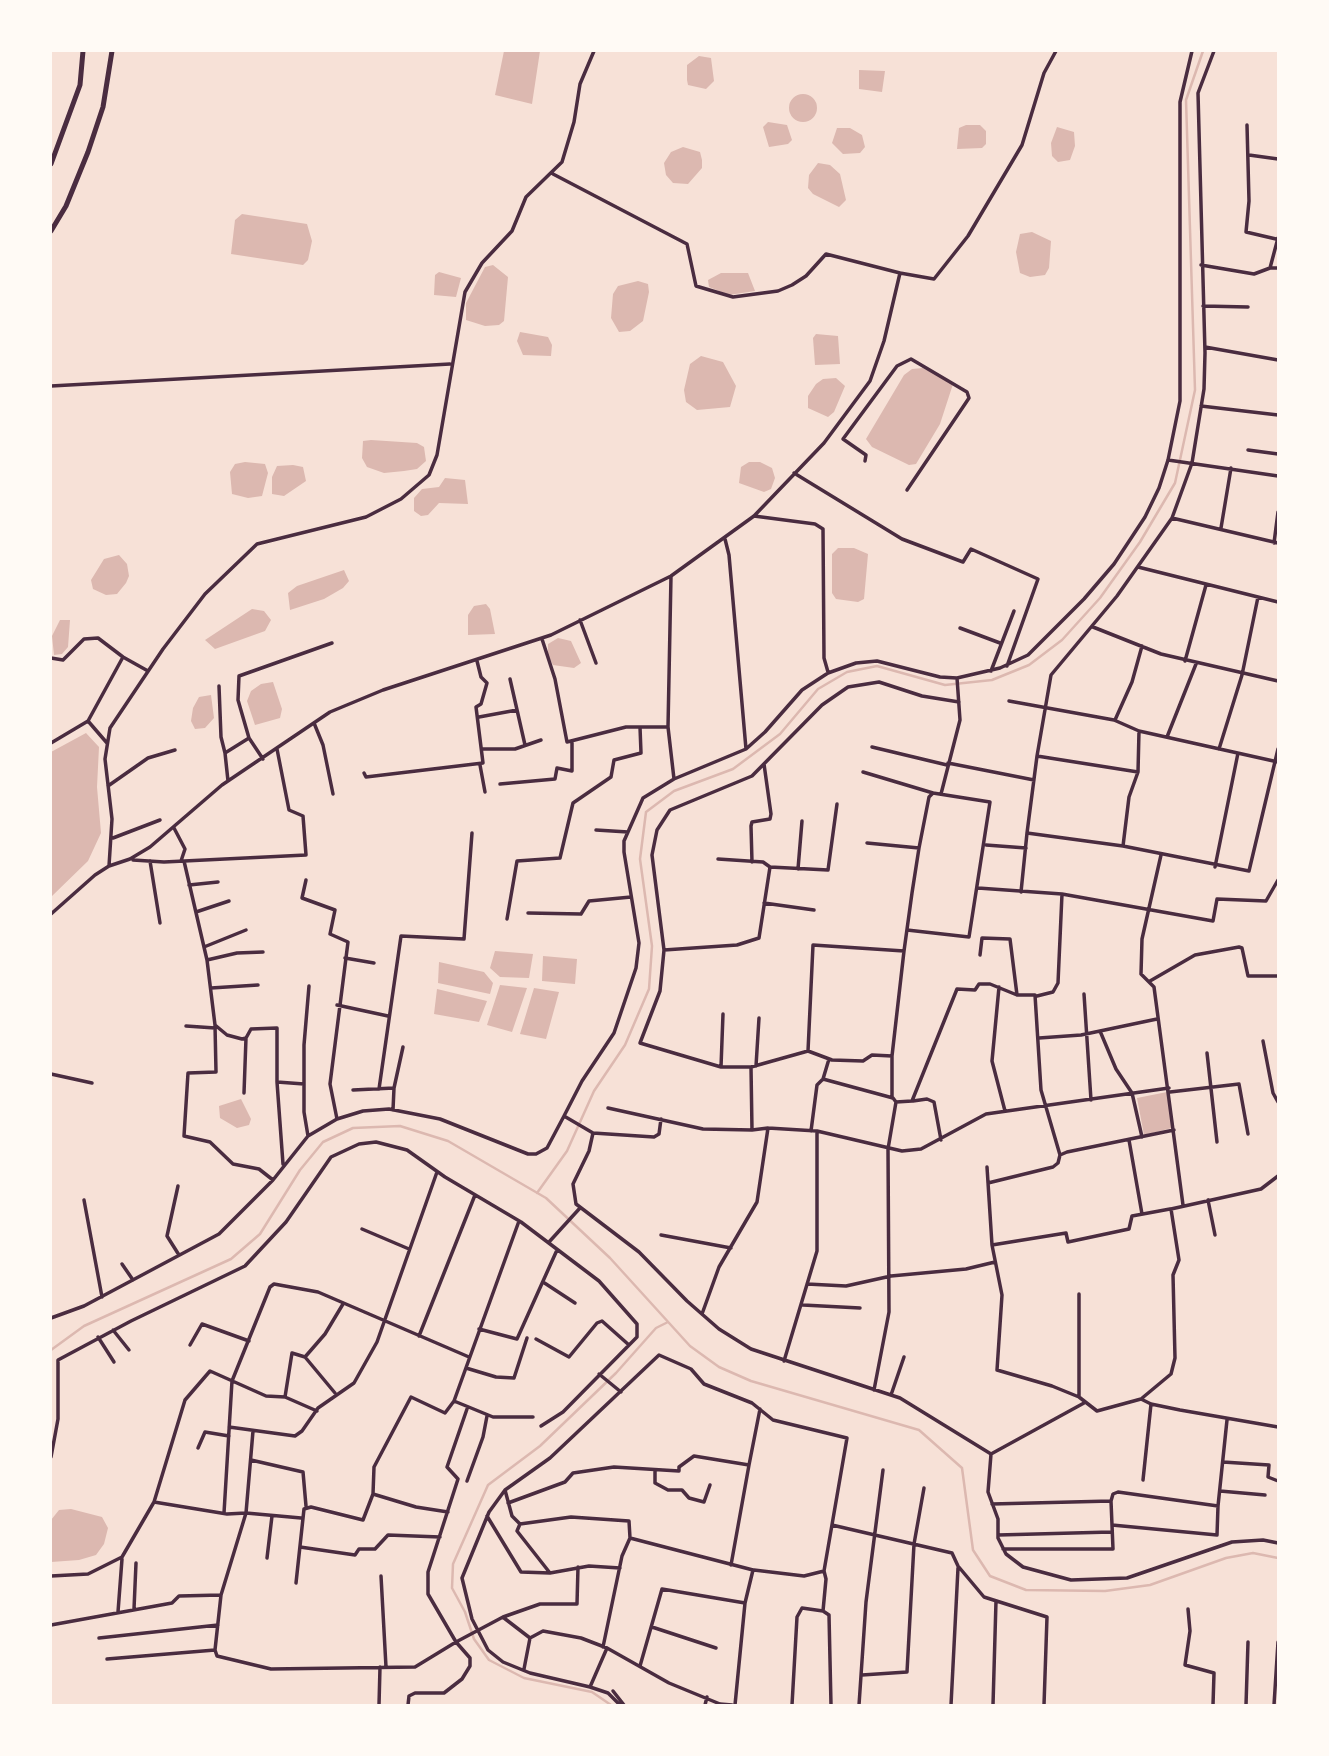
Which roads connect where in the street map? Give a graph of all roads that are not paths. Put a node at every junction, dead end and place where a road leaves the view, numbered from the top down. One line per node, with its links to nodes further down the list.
1 (83, 51): 10 (highway)
2 (112, 51): 12 (highway)
3 (594, 51): 11 (street)
4 (1056, 51): 17 (street)
5 (1192, 51): 28 (street)
6 (1214, 51): 14 (street)
7 (1247, 125): 8 (street)
8 (1248, 155): 9 (street); 13 (street)
9 (1278, 159)
10 (51, 164)
11 (552, 174): 17 (street); 22 (street)
12 (51, 231)
13 (1277, 239): 15 (street)
14 (1201, 265): 15 (street); 18 (street)
15 (1270, 268): 16 (street)
16 (1278, 268)
17 (900, 273): 32 (street)
18 (1203, 306): 19 (street); 20 (street)
19 (1248, 307)
20 (1205, 347): 21 (street); 24 (street)
21 (1278, 360)
22 (451, 364): 23 (street); 61 (street)
23 (51, 386)
24 (1201, 406): 25 (street); 30 (street)
25 (1278, 415)
26 (1248, 450): 27 (street)
27 (1278, 454)
28 (1168, 460): 30 (street); 60 (street)
29 (865, 461): 34 (street)
30 (1192, 463): 31 (street); 37 (street)
31 (1231, 468): 33 (street); 38 (street)
32 (794, 473): 36 (street); 60 (street)
33 (1278, 475)
34 (906, 491)
35 (1278, 512): 40 (street)
36 (754, 516): 39 (street); 63 (street)
37 (1172, 518): 38 (street); 41 (street)
38 (1222, 529): 40 (street)
39 (725, 539): 42 (street); 90 (street)
40 (1276, 543)
41 (1138, 567): 43 (street); 48 (street)
42 (671, 576): 47 (street); 78 (street)
43 (1206, 585): 44 (street); 57 (street)
44 (1258, 597): 45 (street); 64 (street)
45 (1278, 602)
46 (1014, 611): 52 (street)
47 (580, 620): 50 (street); 58 (street)
48 (1093, 627): 53 (street); 71 (street)
49 (960, 628): 52 (street)
50 (542, 638): 56 (street); 84 (street)
51 (332, 643): 81 (street)
52 (1001, 643): 62 (street)
53 (1142, 646): 57 (street); 74 (street)
54 (123, 657): 55 (street); 61 (street); 75 (street)
55 (51, 658)
56 (477, 661): 73 (street); 76 (street)
57 (1185, 661): 59 (street)
58 (596, 663)
59 (1196, 664): 64 (street); 80 (street)
60 (1007, 666): 62 (street)
61 (148, 671): 83 (street)
62 (991, 671): 66 (street)
63 (828, 673): 66 (street); 90 (street)
64 (1242, 674): 67 (street); 91 (street)
65 (510, 679): 72 (street)
66 (958, 680): 70 (street)
67 (1278, 681)
68 (219, 686): 94 (street)
69 (1009, 701): 71 (street)
70 (959, 702): 99 (street); 100 (street)
71 (1045, 708): 74 (street); 96 (street)
72 (517, 710): 73 (street); 86 (street)
73 (478, 717): 89 (street)
74 (1114, 720): 79 (street)
75 (88, 721): 83 (street); 85 (street)
76 (314, 723): 88 (street); 112 (street)
77 (640, 727): 78 (street); 84 (street); 153 (street)
78 (668, 727): 105 (street)
79 (1139, 731): 80 (street); 103 (street)
80 (1167, 737): 91 (street)
81 (249, 738): 94 (street); 97 (street)
82 (541, 740): 86 (street)
83 (107, 743): 109 (street)
84 (572, 743): 108 (street)
85 (51, 744)
86 (525, 745): 89 (street)
87 (873, 747): 100 (street)
88 (277, 749): 97 (street); 132 (street)
89 (482, 749): 101 (street)
90 (746, 749): 105 (street)
91 (1219, 749): 95 (street)
92 (1278, 749): 98 (street)
93 (175, 750): 109 (street)
94 (225, 753): 107 (street)
95 (1238, 753): 98 (street); 136 (street)
96 (1037, 757): 103 (street); 106 (street)
97 (263, 759): 107 (street)
98 (1277, 762): 136 (street)
99 (764, 764): 133 (street); 158 (street)
100 (948, 764): 106 (street); 113 (street)
101 (480, 765): 104 (street); 110 (street)
102 (863, 772): 111 (street)
103 (1138, 772): 125 (street)
104 (364, 773)
105 (674, 779): 119 (street)
106 (1034, 780): 121 (street)
107 (228, 781): 117 (street)
108 (500, 784)
109 (108, 786): 122 (street)
110 (485, 792)
111 (933, 793): 113 (street); 126 (street)
112 (333, 794)
113 (941, 794): 124 (street)
114 (837, 804): 137 (street)
115 (160, 821): 122 (street)
116 (802, 821): 137 (street)
117 (174, 828): 129 (street); 132 (street)
118 (596, 830): 119 (street)
119 (628, 832): 145 (street)
120 (472, 833): 176 (street)
121 (1027, 833): 125 (street); 127 (street)
122 (112, 838): 134 (street)
123 (867, 843): 126 (street)
124 (985, 845): 127 (street); 142 (street)
125 (1123, 846): 128 (street)
126 (919, 848): 156 (street)
127 (1026, 848): 143 (street)
128 (1161, 855): 136 (street); 149 (street)
129 (130, 859): 131 (street); 134 (street)
130 (719, 859): 133 (street)
131 (150, 861): 132 (street); 154 (street)
132 (183, 861): 141 (street)
133 (752, 862): 135 (street)
134 (109, 866): 152 (street)
135 (770, 867): 137 (street); 147 (street)
136 (1215, 867)
137 (798, 869)
138 (306, 880): 162 (street)
139 (1278, 880): 149 (street)
140 (218, 883): 141 (street)
141 (189, 885): 150 (street)
142 (978, 888): 143 (street); 156 (street)
143 (1021, 892): 144 (street)
144 (1062, 894): 149 (street); 173 (street)
145 (631, 897): 151 (street); 213 (street)
146 (229, 901): 150 (street)
147 (764, 903): 148 (street); 158 (street)
148 (814, 909)
149 (1148, 911): 166 (street)
150 (196, 912): 157 (street)
151 (528, 913)
152 (51, 914)
153 (507, 919)
154 (160, 923)
155 (246, 930): 157 (street)
156 (907, 930): 159 (street)
157 (204, 947): 163 (street)
158 (664, 950): 192 (street)
159 (904, 951): 187 (street); 189 (street)
160 (263, 952): 163 (street)
161 (980, 955): 172 (street)
162 (345, 958): 164 (street); 174 (street)
163 (207, 960): 170 (street)
164 (374, 963)
165 (1278, 976): 166 (street)
166 (1150, 981): 178 (street)
167 (258, 985): 170 (street)
168 (309, 986): 197 (street)
169 (999, 986): 172 (street); 206 (street); 212 (street)
170 (211, 988): 180 (street)
171 (1084, 994): 182 (street)
172 (1017, 995): 173 (street)
173 (1037, 996): 184 (street)
174 (337, 1005): 176 (street); 214 (street)
175 (723, 1014): 192 (street)
176 (388, 1016): 199 (street)
177 (759, 1018): 191 (street)
178 (1157, 1019): 181 (street); 201 (street)
179 (186, 1026): 180 (street)
180 (215, 1026): 183 (street); 234 (street)
181 (1100, 1031): 182 (street); 204 (street)
182 (1086, 1034): 184 (street); 207 (street)
183 (246, 1038): 195 (street); 203 (street)
184 (1038, 1038): 209 (street)
185 (1263, 1041): 208 (street)
186 (403, 1046): 198 (street)
187 (808, 1051): 190 (street); 191 (street)
188 (1207, 1053): 202 (street)
189 (892, 1056): 190 (street); 205 (street)
190 (829, 1059): 194 (street)
191 (754, 1066): 192 (street); 217 (street)
192 (721, 1067)
193 (51, 1074): 196 (street)
194 (823, 1079): 205 (street); 219 (street)
195 (277, 1082): 197 (street); 230 (street)
196 (92, 1083)
197 (304, 1084): 223 (street)
198 (394, 1088): 199 (street); 211 (street)
199 (379, 1089): 200 (street)
200 (353, 1090)
201 (1170, 1090): 202 (street); 204 (street); 218 (street)
202 (1211, 1090): 222 (street); 227 (street)
203 (244, 1093)
204 (1132, 1093): 207 (street); 224 (street)
205 (894, 1100): 206 (street); 228 (street)
206 (912, 1101): 225 (street)
207 (1091, 1101): 209 (street)
208 (1278, 1102)
209 (1045, 1106): 212 (street); 229 (street)
210 (608, 1108): 215 (street)
211 (393, 1110): 213 (street); 214 (street)
212 (1005, 1111): 225 (street)
213 (564, 1116): 221 (street)
214 (337, 1119): 223 (street)
215 (661, 1119): 217 (street); 221 (street)
216 (768, 1128): 217 (street); 219 (street); 250 (street)
217 (752, 1130)
218 (1174, 1130): 224 (street); 240 (street)
219 (811, 1131): 220 (street)
220 (817, 1131): 228 (street); 259 (street)
221 (593, 1133): 241 (street)
222 (1248, 1134)
223 (308, 1136): 230 (street)
224 (1142, 1137): 226 (street)
225 (941, 1139): 228 (street)
226 (1129, 1140): 229 (street); 243 (street)
227 (1217, 1142)
228 (888, 1149): 256 (street)
229 (1060, 1155): 235 (street)
230 (283, 1166): 234 (street)
231 (987, 1167): 235 (street)
232 (438, 1172): 237 (street); 251 (street); 270 (street)
233 (1278, 1176): 239 (street)
234 (273, 1180): 253 (street)
235 (988, 1183): 249 (street)
236 (178, 1186): 253 (street)
237 (475, 1194): 244 (street); 271 (street)
238 (84, 1200): 261 (street)
239 (1208, 1200): 240 (street); 247 (street)
240 (1184, 1205): 242 (street)
241 (580, 1208): 248 (street); 266 (street)
242 (1171, 1209): 243 (street); 293 (street)
243 (1142, 1214): 249 (street)
244 (519, 1221): 248 (street); 269 (street)
245 (362, 1229): 251 (street)
246 (661, 1235): 250 (street)
247 (1215, 1235)
248 (548, 1243): 252 (street)
249 (992, 1245): 254 (street)
250 (732, 1248): 266 (street)
251 (409, 1249): 268 (street)
252 (557, 1250): 258 (street); 277 (street)
253 (179, 1255): 257 (street)
254 (995, 1262): 256 (street); 292 (street)
255 (122, 1264): 257 (street)
256 (891, 1276): 259 (street); 287 (street)
257 (133, 1280): 261 (street)
258 (543, 1282): 262 (street); 269 (street)
259 (806, 1284): 264 (street)
260 (1079, 1294): 292 (street)
261 (102, 1297): 267 (street)
262 (575, 1303)
263 (343, 1304): 268 (street); 275 (street); 279 (street)
264 (803, 1305): 265 (street); 282 (street)
265 (860, 1308)
266 (702, 1314): 282 (street)
267 (51, 1318)
268 (384, 1321): 271 (street); 289 (street)
269 (480, 1329): 280 (street)
270 (113, 1330): 272 (street); 278 (street)
271 (419, 1336): 280 (street)
272 (99, 1337): 283 (street); 310 (street)
273 (527, 1338): 284 (street)
274 (536, 1339): 277 (street)
275 (249, 1341): 276 (street); 286 (street)
276 (190, 1345)
277 (629, 1345): 285 (street)
278 (129, 1350)
279 (306, 1357): 289 (street); 291 (street)
280 (469, 1357): 284 (street)
281 (904, 1357): 290 (street)
282 (784, 1361): 287 (street)
283 (114, 1362)
284 (466, 1368): 294 (street)
285 (600, 1374): 288 (street); 303 (street)
286 (232, 1381): 291 (street); 304 (street); 326 (street)
287 (874, 1390): 290 (street)
288 (621, 1392): 298 (street); 321 (street)
289 (335, 1394): 299 (street)
290 (891, 1395): 309 (street)
291 (285, 1397): 299 (street)
292 (1079, 1398): 295 (street)
293 (1141, 1399): 295 (street); 296 (street)
294 (454, 1401): 297 (street); 323 (street)
295 (1087, 1404): 309 (street)
296 (1150, 1404): 302 (street); 316 (street)
297 (467, 1409): 300 (street); 331 (street)
298 (760, 1409): 313 (street); 338 (street)
299 (317, 1410): 306 (street)
300 (487, 1415): 301 (street); 317 (street)
301 (533, 1417)
302 (1227, 1419): 305 (street); 312 (street)
303 (541, 1426)
304 (229, 1427): 306 (street); 307 (street)
305 (1278, 1427)
306 (253, 1431): 311 (street)
307 (229, 1436): 308 (street); 333 (street)
308 (198, 1448)
309 (991, 1454): 328 (street)
310 (51, 1458)
311 (251, 1460): 329 (street); 332 (street)
312 (1223, 1462): 318 (street); 322 (street)
313 (749, 1465): 314 (street); 352 (street)
314 (655, 1469): 319 (street); 327 (street)
315 (883, 1470): 341 (street)
316 (1143, 1480)
317 (467, 1481)
318 (1278, 1481)
319 (710, 1485)
320 (924, 1489): 346 (street)
321 (505, 1490): 327 (street); 335 (street)
322 (1220, 1490): 324 (street); 330 (street)
323 (373, 1494): 329 (street); 331 (street)
324 (1265, 1494)
325 (1111, 1501): 328 (street); 330 (street); 339 (street)
326 (153, 1502): 333 (street); 349 (street)
327 (508, 1503): 337 (street)
328 (992, 1504): 342 (street)
329 (306, 1506): 336 (street)
330 (1218, 1506): 339 (street)
331 (448, 1512): 343 (street)
332 (246, 1513): 333 (street); 334 (street); 362 (street)
333 (224, 1514)
334 (272, 1516): 336 (street); 350 (street)
335 (487, 1516): 358 (street); 373 (street)
336 (302, 1518): 347 (street)
337 (520, 1524): 344 (street); 358 (street)
338 (832, 1525): 341 (street); 357 (street)
339 (1112, 1525): 340 (street)
340 (1112, 1532): 342 (street); 348 (street)
341 (874, 1535): 346 (street); 387 (street)
342 (998, 1535): 348 (street)
343 (440, 1537): 347 (street); 376 (street)
344 (630, 1538): 352 (street); 355 (street)
345 (1278, 1543): 348 (street)
346 (914, 1544): 353 (street); 387 (street)
347 (300, 1546): 361 (street)
348 (1003, 1549)
349 (122, 1557): 359 (street); 368 (street)
350 (267, 1558)
351 (136, 1563): 365 (street)
352 (731, 1565): 356 (street)
353 (958, 1566): 363 (street); 399 (street)
354 (578, 1567): 355 (street); 358 (street); 369 (street)
355 (620, 1568): 379 (street)
356 (753, 1570): 357 (street); 364 (street)
357 (824, 1571): 367 (street)
358 (550, 1573)
359 (51, 1576)
360 (381, 1576): 384 (street)
361 (296, 1583)
362 (221, 1595): 365 (street); 371 (street)
363 (996, 1601): 400 (street); 401 (street)
364 (745, 1603): 372 (street); 395 (street)
365 (134, 1609): 368 (street)
366 (1188, 1609): 402 (street)
367 (823, 1611): 396 (street); 397 (street)
368 (118, 1612): 370 (street)
369 (503, 1617): 373 (street); 375 (street)
370 (51, 1625)
371 (218, 1625): 374 (street); 381 (street)
372 (652, 1627): 380 (street); 385 (street)
373 (479, 1631): 376 (street); 386 (street)
374 (99, 1638)
375 (530, 1638): 379 (street); 386 (street)
376 (456, 1642): 384 (street); 392 (street)
377 (1248, 1642): 403 (street)
378 (1278, 1642): 404 (street)
379 (605, 1647): 385 (street); 388 (street)
380 (716, 1648)
381 (215, 1650): 382 (street); 383 (street)
382 (107, 1659)
383 (380, 1667): 384 (street); 391 (street)
384 (386, 1667)
385 (640, 1667): 390 (street)
386 (524, 1669): 388 (street)
387 (862, 1675): 398 (street)
388 (590, 1687): 393 (street)
389 (613, 1691): 393 (street)
390 (707, 1697): 394 (street); 395 (street)
391 (380, 1705)
392 (408, 1705)
393 (622, 1705)
394 (705, 1705)
395 (734, 1705)
396 (792, 1705)
397 (831, 1705)
398 (859, 1705)
399 (951, 1705)
400 (993, 1705)
401 (1044, 1705)
402 (1213, 1705)
403 (1246, 1705)
404 (1274, 1705)

